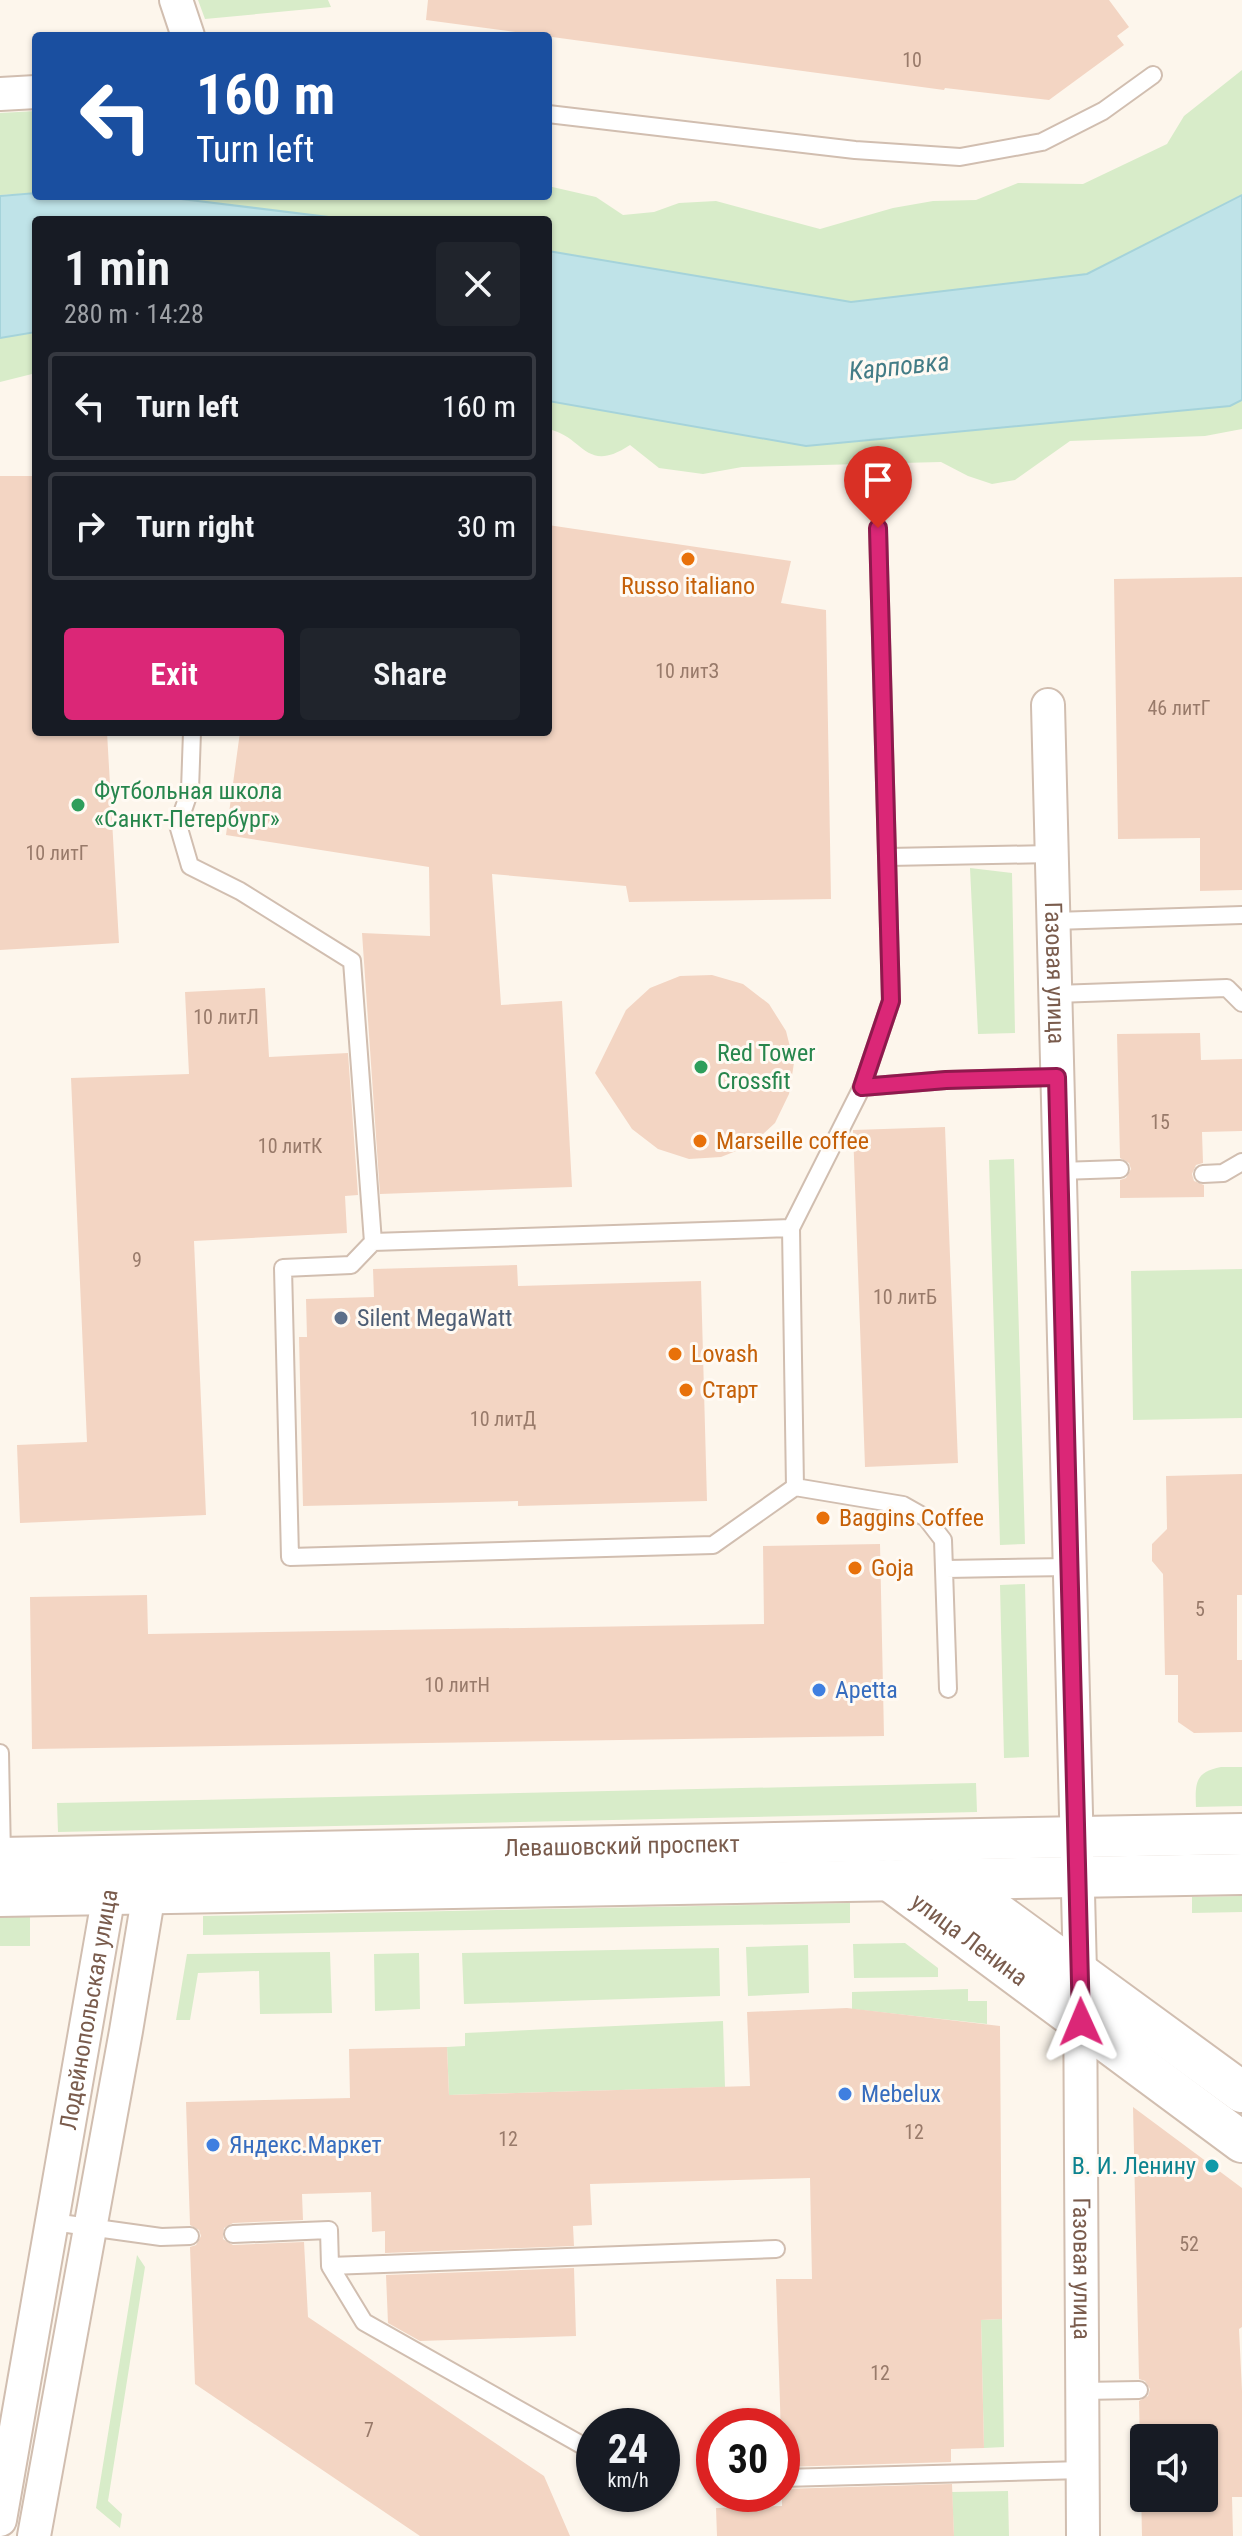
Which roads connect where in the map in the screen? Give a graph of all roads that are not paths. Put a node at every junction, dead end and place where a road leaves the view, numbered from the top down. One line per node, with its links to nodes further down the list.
1 (176, 0): 2 (street)
2 (187, 32)
3 (1153, 75): 6 (lane)
4 (32, 92): 5 (street)
5 (0, 94)
6 (552, 114)
7 (878, 528): 11 (lane)
8 (1048, 705): 10 (street, Газовая улица)
9 (192, 736): 23 (lane)
10 (1052, 854): 11 (lane); 13 (street, Газовая улица)
11 (888, 857): 17 (lane)
12 (1242, 915): 13 (lane)
13 (1054, 921): 14 (street, Газовая улица)
14 (1056, 994): 15 (lane); 16 (street, Газовая улица)
15 (1242, 1003)
16 (1057, 1077): 17 (lane); 20 (street, Газовая улица)
17 (862, 1087): 22 (lane)
18 (1242, 1162): 21 (lane)
19 (1120, 1169): 20 (lane)
20 (1060, 1171): 25 (street, Газовая улица)
21 (1203, 1174)
22 (791, 1228): 23 (lane); 24 (lane)
23 (373, 1242): 24 (lane)
24 (795, 1487): 26 (lane)
25 (1070, 1567): 26 (lane); 30 (street, Газовая улица)
26 (946, 1569): 27 (lane)
27 (948, 1689)
28 (0, 1753): 33 (lane)
29 (1242, 1834): 30 (street, Левашовский проспект)
30 (1077, 1837): 31 (street, Левашовский проспект); 35 (street, Газовая улица)
31 (897, 1841): 32 (street, Левашовский проспект); 36 (street, улица Ленина)
32 (132, 1856): 33 (street, Левашовский проспект); 38 (street, Лодейнопольская улица); 39 (street, Лодейнопольская улица)
33 (1, 1871): 39 (street, Левашовский проспект)
34 (1242, 1874): 35 (street, Левашовский проспект)
35 (1078, 1877): 36 (street, Левашовский проспект); 40 (street, Газовая улица)
36 (951, 1879): 37 (street, Левашовский проспект); 40 (street, улица Ленина)
37 (889, 1880): 38 (street, Левашовский проспект); 41 (street, улица Ленина)
38 (149, 1893): 39 (street, Левашовский проспект); 42 (street, Лодейнопольская улица)
39 (109, 1894): 42 (street, Лодейнопольская улица)
40 (1080, 1972): 41 (street, Газовая улица); 43 (street, улица Ленина)
41 (1081, 2022): 44 (street, улица Ленина); 53 (street, Газовая улица)
42 (106, 2028): 45 (street, Лодейнопольская улица)
43 (1242, 2092)
44 (1242, 2142)
45 (85, 2145): 46 (street, Лодейнопольская улица); 47 (street, Лодейнопольская улица)
46 (53, 2222): 47 (lane); 54 (street, Лодейнопольская улица)
47 (90, 2227): 49 (lane); 54 (street, Лодейнопольская улица)
48 (233, 2234): 51 (lane)
49 (190, 2236)
50 (776, 2249): 51 (lane)
51 (330, 2266): 55 (lane)
52 (1139, 2390): 53 (lane)
53 (1082, 2391): 56 (street, Газовая улица)
54 (33, 2440): 58 (street, Лодейнопольская улица); 59 (street, Лодейнопольская улица)
55 (576, 2442)
56 (1083, 2470): 57 (lane); 60 (street, Газовая улица)
57 (800, 2478)
58 (9, 2525)
59 (34, 2536)
60 (1083, 2536)

